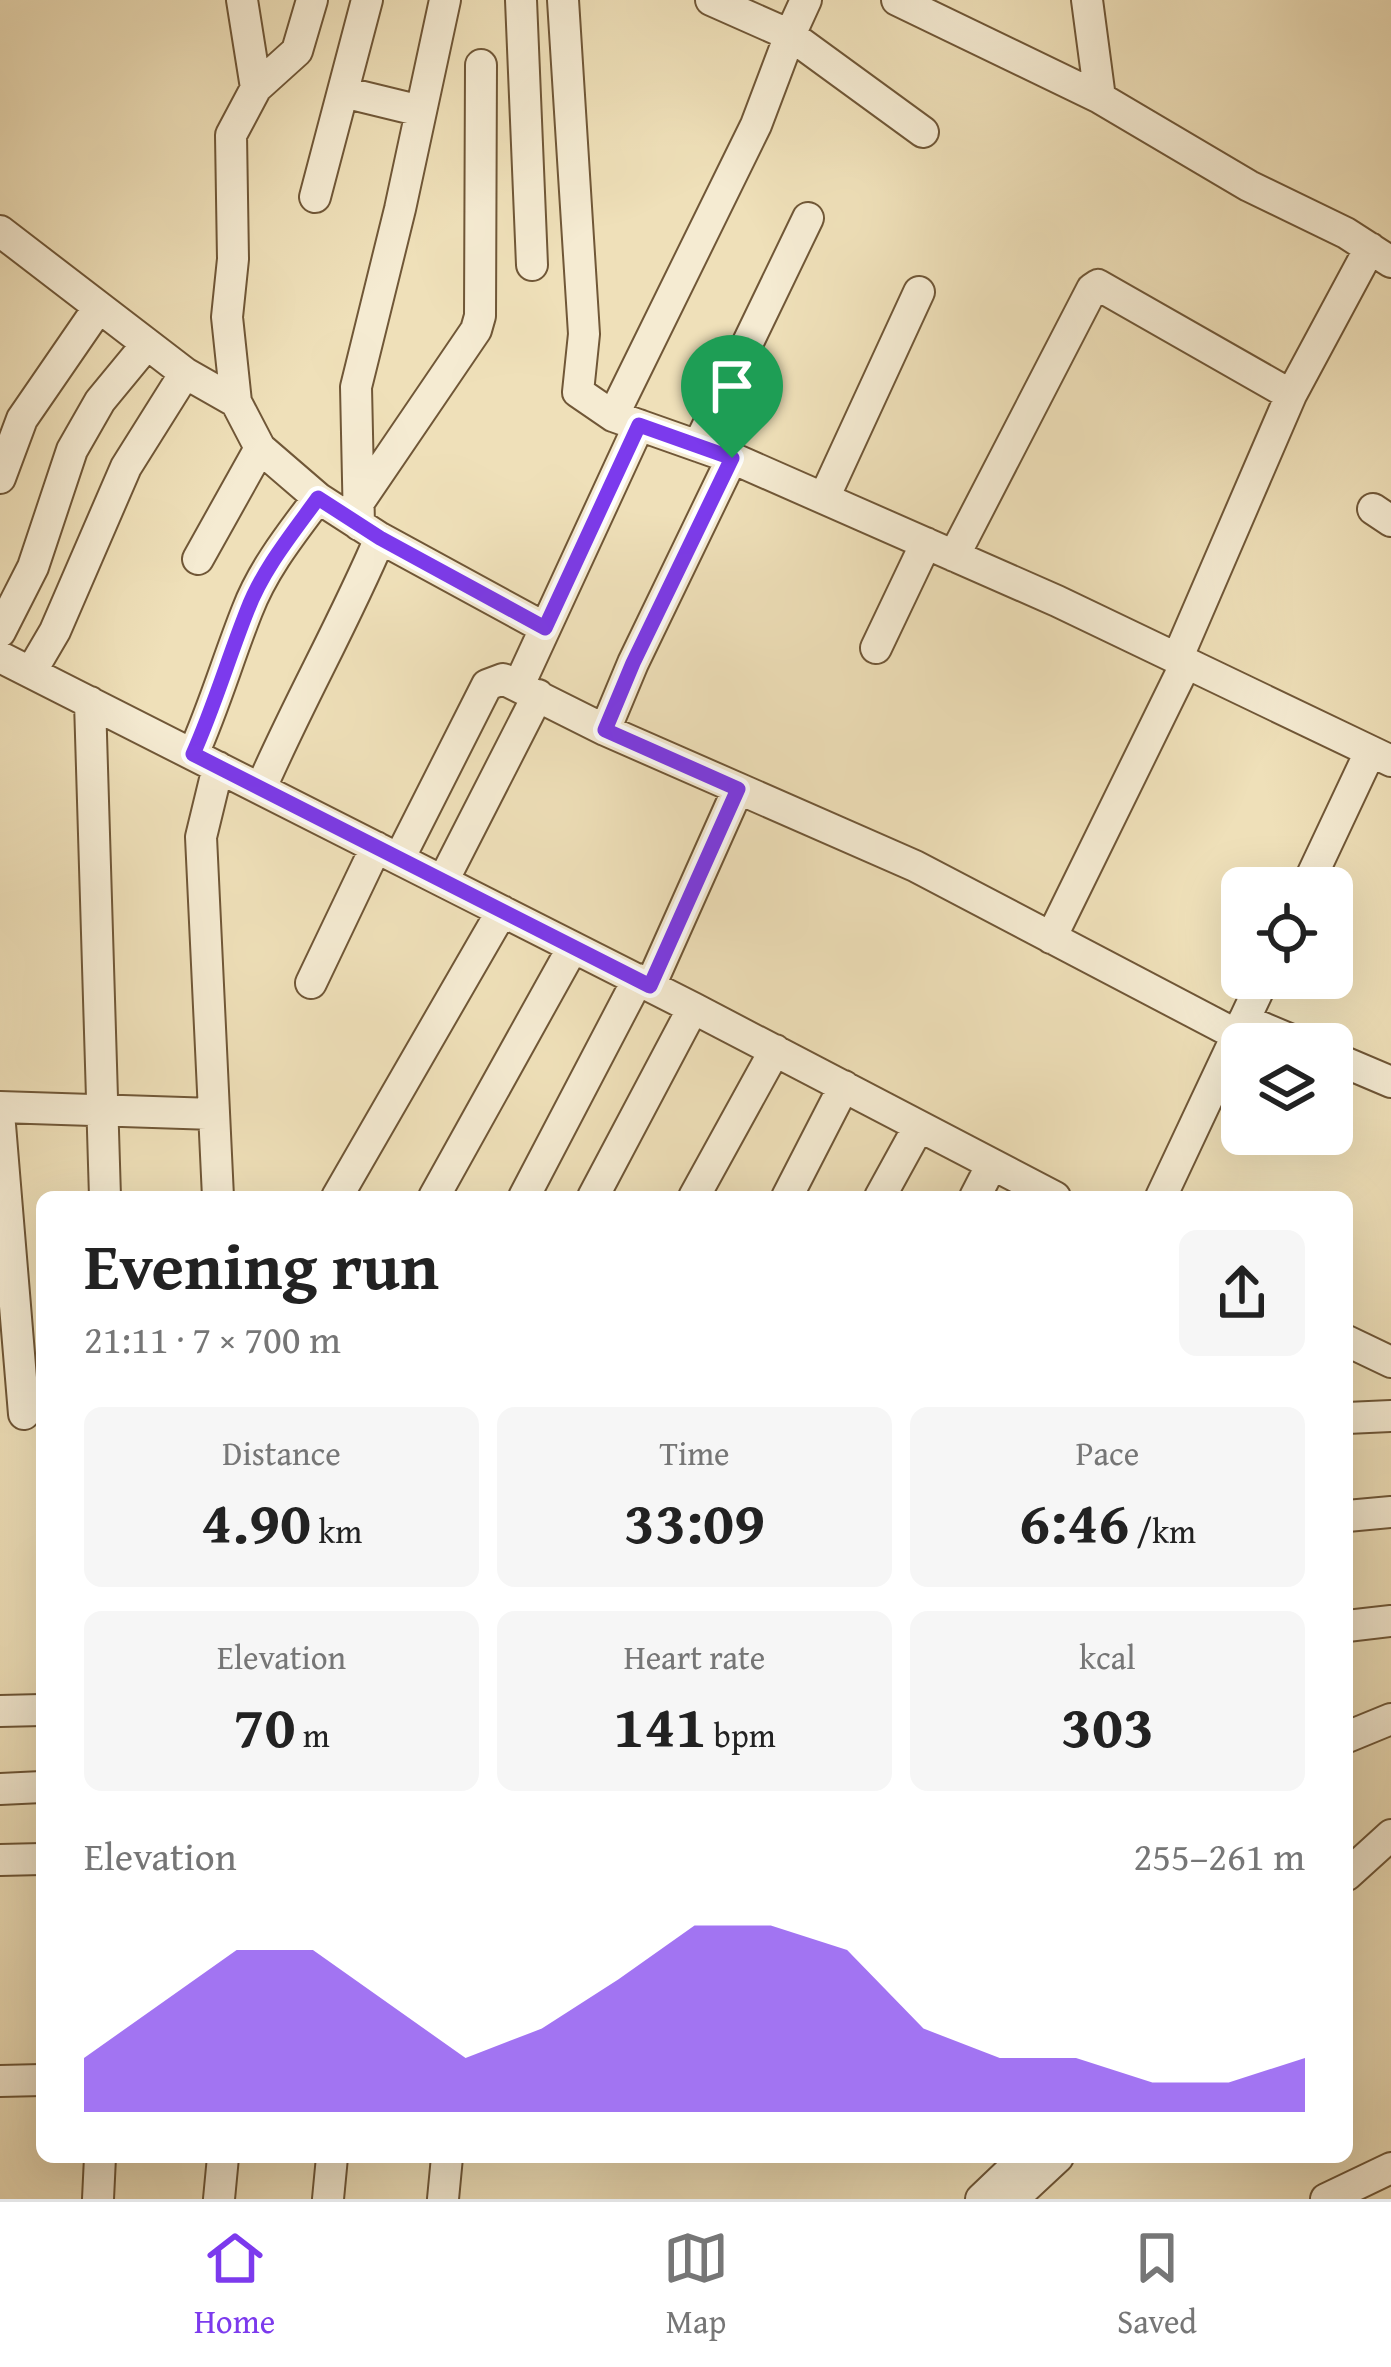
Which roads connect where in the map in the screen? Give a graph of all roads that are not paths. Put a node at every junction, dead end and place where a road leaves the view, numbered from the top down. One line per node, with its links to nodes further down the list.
1 (242, 0): 13 (street)
2 (312, 0): 13 (street)
3 (367, 0): 14 (street)
4 (445, 0): 16 (street)
5 (521, 0): 22 (street)
6 (562, 0): 29 (street)
7 (711, 0): 11 (street)
8 (806, 0): 11 (street)
9 (897, 0): 15 (street)
10 (1087, 0): 15 (street)
11 (790, 35): 17 (street); 29 (street)
12 (481, 65): 36 (street)
13 (256, 88): 28 (street)
14 (343, 92): 16 (street); 18 (street)
15 (1100, 98): 21 (street)
16 (421, 111): 36 (street)
17 (923, 132)
18 (315, 197)
19 (808, 218): 30 (street)
20 (0, 232): 24 (street)
21 (1380, 255): 27 (street)
22 (532, 265)
23 (919, 292): 35 (street)
24 (99, 308): 25 (street); 33 (street)
25 (147, 344): 26 (street); 40 (street)
26 (185, 373): 28 (street); 44 (street)
27 (1291, 395): 37 (street); 43 (street)
28 (236, 402): 31 (street)
29 (626, 420): 30 (street); 39 (street)
30 (698, 446): 32 (street)
31 (260, 448): 34 (street); 38 (street)
32 (732, 458): 35 (street); 47 (street)
33 (0, 478)
34 (318, 498): 36 (street); 49 (street)
35 (824, 498): 37 (street)
36 (366, 522): 39 (street); 50 (street)
37 (940, 549): 41 (street); 43 (street)
38 (197, 559)
39 (545, 628): 45 (street)
40 (0, 632)
41 (876, 648)
42 (0, 657): 44 (street)
43 (1182, 661): 48 (street); 56 (street)
44 (31, 673): 46 (street)
45 (528, 690): 47 (street); 52 (street); 54 (street)
46 (90, 702): 49 (street); 68 (street)
47 (605, 730): 51 (street)
48 (1384, 754): 53 (street)
49 (205, 760): 50 (street); 69 (street)
50 (261, 788): 52 (street)
51 (738, 789): 56 (street); 58 (street)
52 (387, 853): 54 (street); 59 (street)
53 (1318, 867)
54 (443, 881): 55 (street)
55 (502, 911): 57 (street); 75 (street)
56 (1051, 938): 61 (street)
57 (573, 947): 58 (street); 76 (street)
58 (644, 982): 60 (street); 77 (street)
59 (311, 983)
60 (693, 1008): 62 (street); 78 (street)
61 (1230, 1023)
62 (775, 1050): 66 (street); 79 (street)
63 (1353, 1066): 65 (street)
64 (1221, 1069): 84 (street)
65 (1391, 1082)
66 (844, 1086): 71 (street); 80 (street)
67 (0, 1106): 68 (street)
68 (100, 1110): 69 (street); 73 (street)
69 (214, 1114): 74 (street)
70 (0, 1125): 87 (street)
71 (919, 1126): 72 (street); 81 (street)
72 (992, 1164): 82 (street); 83 (street)
73 (105, 1191)
74 (218, 1191)
75 (340, 1191)
76 (437, 1191)
77 (527, 1191)
78 (596, 1191)
79 (697, 1191)
80 (790, 1191)
81 (883, 1191)
82 (978, 1191)
83 (1043, 1191)
84 (1164, 1191)
85 (1353, 1344): 86 (street)
86 (1391, 1363)
87 (22, 1414)
88 (1391, 1416): 89 (street)
89 (1353, 1418)
90 (1391, 1512): 91 (street)
91 (1353, 1515)
92 (1391, 1602): 93 (street)
93 (1353, 1606)
94 (1391, 1621): 95 (street)
95 (1353, 1625)
96 (36, 1710): 97 (street)
97 (0, 1711)
98 (1391, 1719): 101 (street)
99 (36, 1729): 100 (street)
100 (0, 1730)
101 (1353, 1735)
102 (36, 1787): 103 (street)
103 (0, 1789)
104 (1391, 1834): 108 (street)
105 (1391, 1857): 109 (street)
106 (36, 1859): 107 (street)
107 (0, 1860)
108 (1353, 1869)
109 (1353, 1892)
110 (36, 2080): 111 (street)
111 (0, 2081)
112 (100, 2163): 119 (street)
113 (222, 2163): 120 (street)
114 (331, 2163): 121 (street)
115 (447, 2163): 122 (street)
116 (1019, 2163): 123 (street)
117 (1051, 2163): 124 (street)
118 (1391, 2168): 125 (street)
119 (98, 2199)
120 (219, 2199)
121 (328, 2199)
122 (443, 2199)
123 (980, 2199)
124 (1012, 2199)
125 (1326, 2199)

